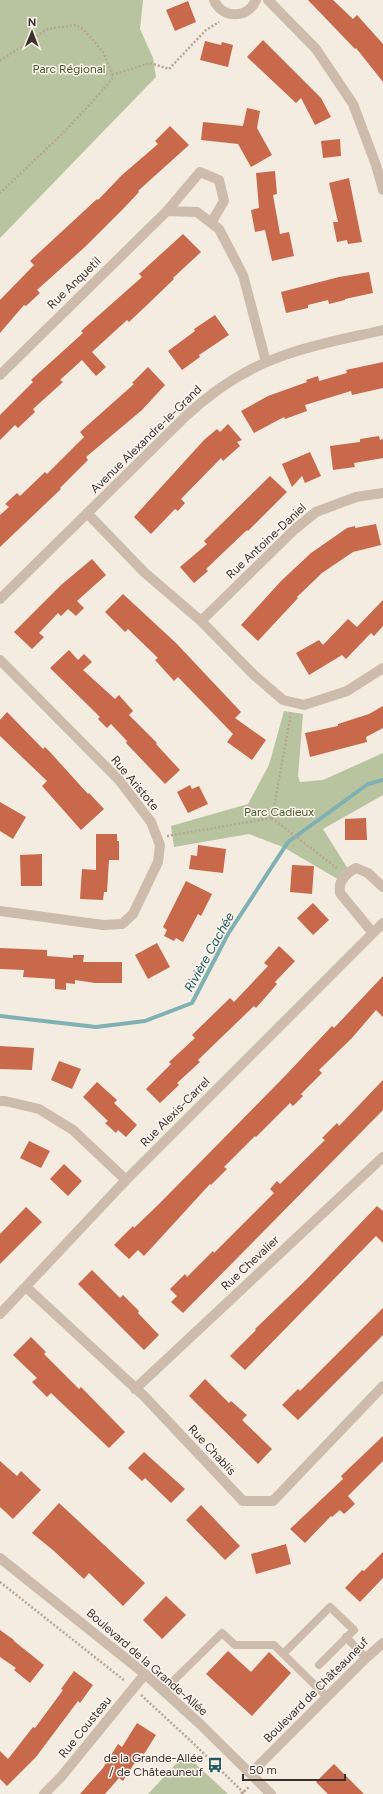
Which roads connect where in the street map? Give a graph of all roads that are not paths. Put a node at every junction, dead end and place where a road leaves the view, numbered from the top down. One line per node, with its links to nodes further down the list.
1 (214, 0): 2 (street)
2 (256, 0)
3 (268, 0): 4 (street)
4 (380, 165): 5 (street)
5 (383, 190)
6 (167, 211): 7 (street); 7 (street, Rue Anquetil); 10 (street, Rue Anquetil)
7 (210, 223): 9 (street)
8 (383, 330): 9 (street, Avenue Alexandre-le-Grand)
9 (266, 362): 12 (street, Avenue Alexandre-le-Grand)
10 (0, 375)
11 (383, 493): 14 (street, Rue Antoine-Daniel)
12 (87, 513): 13 (street, Avenue Alexandre-le-Grand); 14 (street)
13 (0, 598)
14 (201, 622): 16 (street)
15 (0, 660): 18 (street, Rue Aristote)
16 (383, 668)
17 (383, 887): 20 (street)
18 (0, 911)
19 (383, 923): 20 (street, Rue Alexis-Carrel)
20 (373, 933): 23 (street, Rue Alexis-Carrel)
21 (0, 1101): 23 (street)
22 (383, 1157): 27 (street, Rue Chevalier)
23 (126, 1180): 24 (street, Rue Alexis-Carrel)
24 (26, 1287): 25 (street, Rue Alexis-Carrel); 27 (street, Rue Chablis)
25 (0, 1314)
26 (383, 1386): 27 (street, Rue Chablis)
27 (135, 1389)
28 (0, 1558): 34 (street, Boulevard de la Grande-Allée)
29 (346, 1637): 31 (lane); 32 (lane); 33 (lane)
30 (382, 1644): 32 (street, Boulevard de Châteauneuf)
31 (283, 1654): 35 (lane); 36 (lane)
32 (366, 1658): 36 (street, Boulevard de Châteauneuf)
33 (319, 1665)
34 (145, 1674): 35 (street, Boulevard de la Grande-Allée); 38 (street, Rue Cousteau)
35 (164, 1691): 37 (street, Boulevard de la Grande-Allée)
36 (327, 1697): 37 (street, Boulevard de Châteauneuf)
37 (251, 1774): 39 (street, Boulevard de la Grande-Allée)
38 (44, 1794)
39 (271, 1794)

